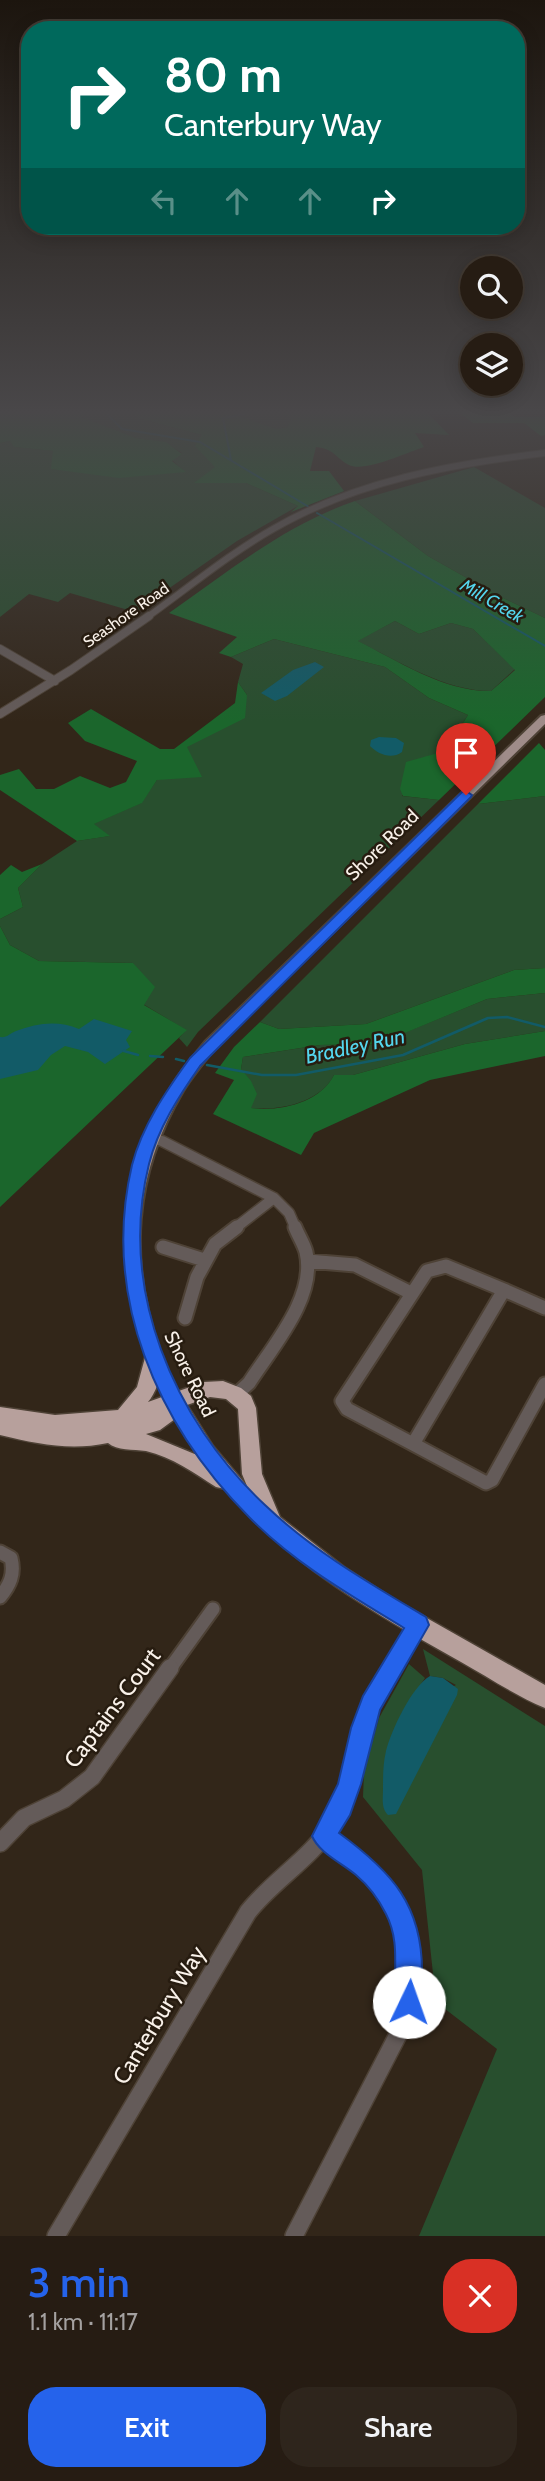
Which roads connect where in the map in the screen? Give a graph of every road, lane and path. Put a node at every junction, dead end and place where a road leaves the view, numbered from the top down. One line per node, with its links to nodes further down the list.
1 (302, 513): 3 (street, Seashore Road)
2 (0, 649): 3 (street)
3 (55, 681): 4 (street, Seashore Road)
4 (0, 714)
5 (545, 718): 6 (main road, Shore Road)
6 (150, 1139): 7 (street); 15 (main road, Shore Road)
7 (274, 1198): 9 (street); 10 (street)
8 (163, 1247): 9 (street)
9 (204, 1260): 14 (street)
10 (308, 1261): 12 (street); 17 (street)
11 (504, 1290): 12 (street); 13 (street); 23 (street)
12 (411, 1293): 23 (street)
13 (545, 1308)
14 (185, 1318)
15 (153, 1360): 18 (main road, Shore Road); 20 (highway)
16 (545, 1384): 23 (street)
17 (237, 1394): 18 (highway); 25 (highway)
18 (174, 1401): 20 (highway); 22 (highway); 24 (highway, Shore Road)
19 (0, 1415): 20 (highway)
20 (123, 1418)
21 (0, 1427): 22 (highway)
22 (86, 1439): 24 (highway)
23 (413, 1444)
24 (236, 1489): 25 (highway, Shore Road)
25 (273, 1526): 29 (highway, Shore Road)
26 (11, 1553): 27 (street)
27 (0, 1597)
28 (213, 1609): 32 (street, Captains Court)
29 (418, 1625): 30 (highway, Shore Road); 31 (street, Canterbury Way)
30 (545, 1697)
31 (324, 1836): 33 (street, Canterbury Way); 34 (street)
32 (0, 1843)
33 (56, 2236)
34 (294, 2236)

